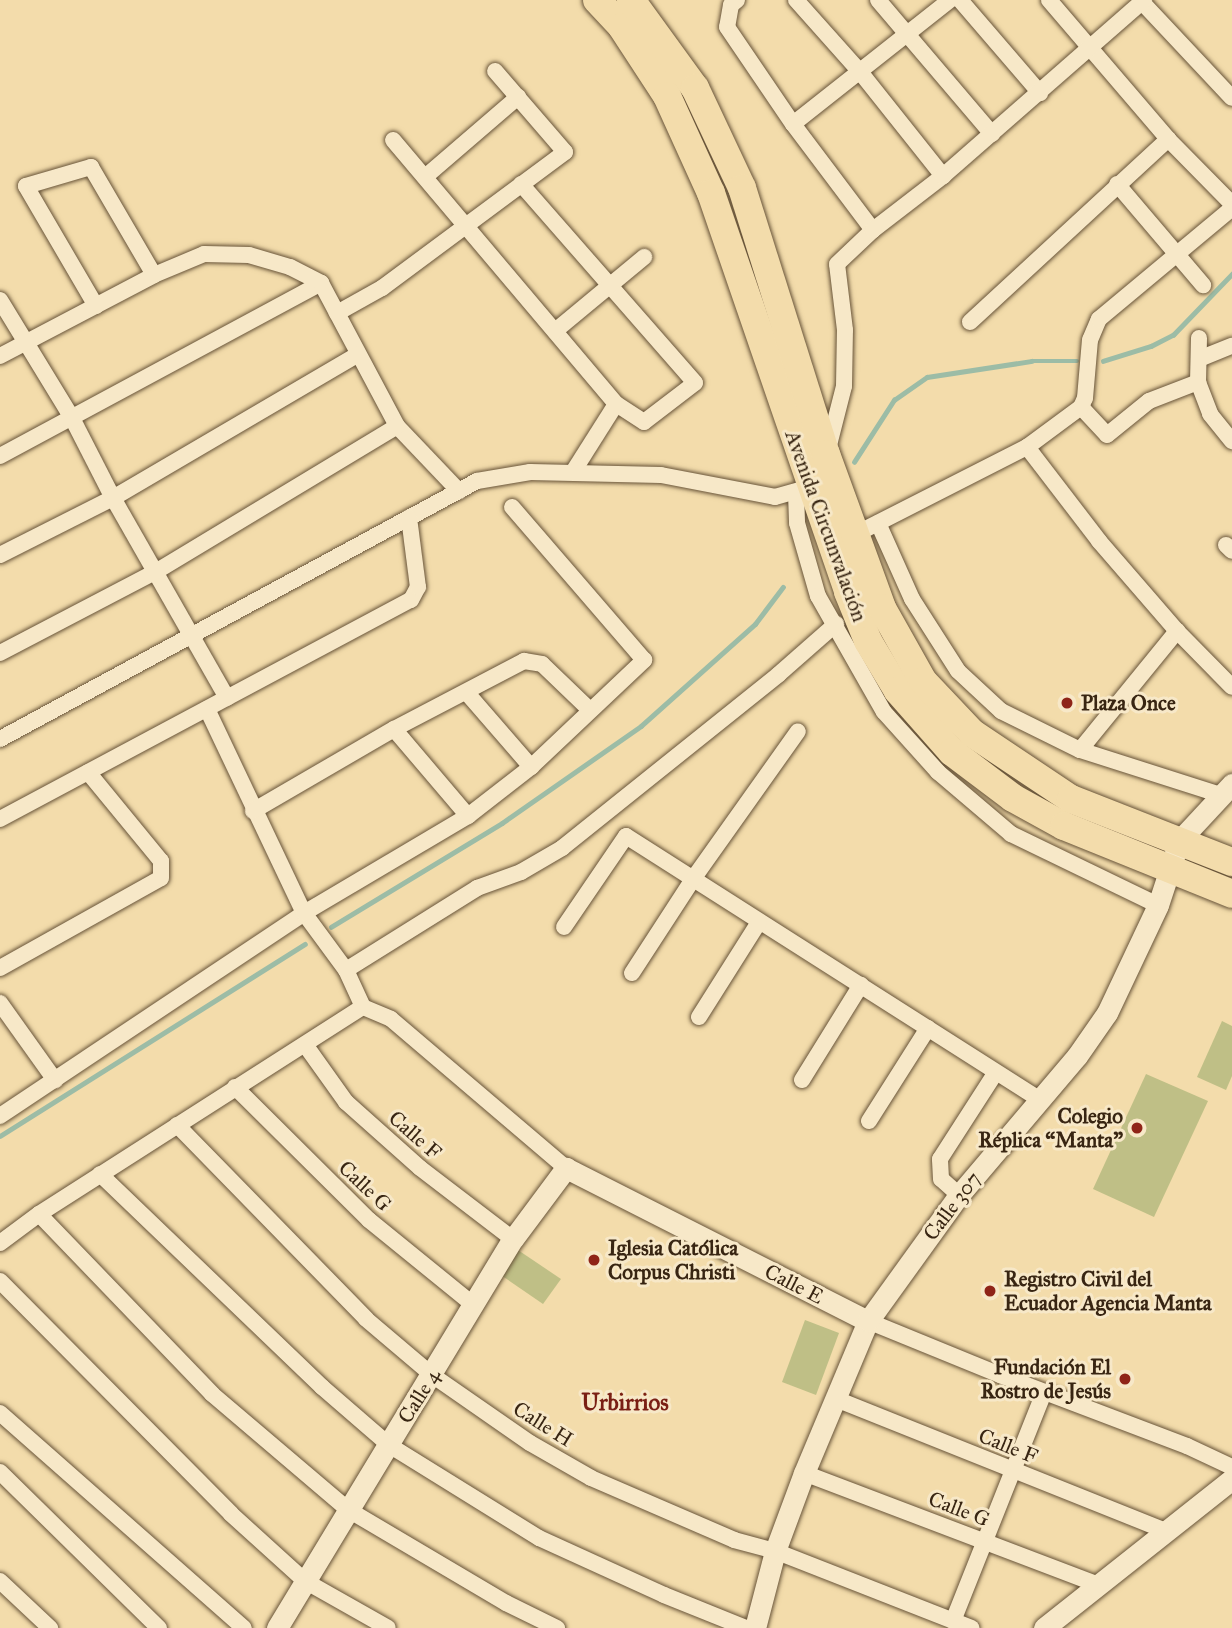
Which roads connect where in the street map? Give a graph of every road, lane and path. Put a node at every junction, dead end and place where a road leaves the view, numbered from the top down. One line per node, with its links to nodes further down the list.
1 (597, 0): 55 (highway, Avenida Circunvalación)
2 (631, 0): 52 (highway, Avenida Circunvalación)
3 (737, 0): 17 (street)
4 (796, 0): 13 (street)
5 (878, 0): 10 (street)
6 (950, 0): 10 (street)
7 (960, 0): 14 (street)
8 (1049, 0): 11 (street)
9 (1142, 1): 11 (street); 16 (street)
10 (910, 35): 13 (street); 18 (street)
11 (1090, 46): 14 (street); 19 (street)
12 (495, 71): 15 (street)
13 (861, 73): 17 (street); 21 (street)
14 (1040, 93): 18 (street)
15 (518, 97): 22 (street); 23 (street)
16 (1232, 98)
17 (793, 124): 27 (street)
18 (992, 134): 21 (street)
19 (1168, 139): 24 (street); 25 (street)
20 (393, 140): 22 (street)
21 (943, 176): 27 (street)
22 (425, 177): 26 (street)
23 (521, 184): 26 (street); 33 (street)
24 (1116, 184): 28 (street); 37 (street)
25 (1232, 206): 28 (street)
26 (466, 225): 36 (street); 38 (street)
27 (873, 230): 52 (street)
28 (1176, 253): 32 (street); 47 (street)
29 (644, 257): 33 (street)
30 (154, 275): 31 (street); 35 (street); 35 (street)
31 (321, 283): 36 (street); 48 (street)
32 (1203, 285)
33 (609, 286): 38 (street); 46 (street)
34 (0, 300): 40 (street)
35 (96, 306): 40 (street)
36 (337, 313): 42 (street)
37 (970, 322)
38 (555, 331): 46 (street)
39 (1199, 338): 44 (street)
40 (28, 344): 43 (street); 48 (street)
41 (1232, 346): 44 (street)
42 (358, 354): 49 (street); 57 (street)
43 (0, 356)
44 (1199, 359): 45 (street)
45 (1199, 382): 47 (street); 50 (street)
46 (616, 404): 54 (street)
47 (1081, 407): 51 (street)
48 (72, 418): 53 (street); 57 (street)
49 (397, 426): 56 (street); 62 (street)
50 (1232, 441)
51 (1027, 447): 60 (street); 64 (street)
52 (826, 454): 55 (street); 60 (highway, Avenida Circunvalación)
53 (0, 456)
54 (573, 472): 55 (street); 56 (street)
55 (803, 490): 63 (street); 84 (highway, Avenida Circunvalación)
56 (459, 491): 59 (street)
57 (113, 498): 61 (street); 62 (street)
58 (512, 507): 71 (street)
59 (410, 518): 65 (street); 69 (street)
60 (867, 529): 75 (street); 82 (highway, Avenida Circunvalación)
61 (0, 555)
62 (157, 571): 65 (street); 66 (street)
63 (836, 624): 87 (street); 92 (street)
64 (1177, 631): 67 (street); 75 (street)
65 (191, 636): 69 (street); 74 (street)
66 (0, 653)
67 (1232, 687)
68 (467, 693): 71 (street); 72 (street); 76 (street)
69 (227, 698): 70 (street)
70 (207, 709): 77 (street); 79 (street)
71 (590, 710): 76 (street)
72 (394, 729): 79 (street); 80 (street)
73 (798, 731): 85 (street)
74 (0, 739)
75 (1080, 750): 78 (street)
76 (531, 767): 80 (street)
77 (88, 772): 81 (street); 91 (street)
78 (1226, 790): 82 (street, Calle 307)
79 (253, 811): 88 (street)
80 (468, 816): 88 (street)
81 (1, 818)
82 (1179, 841): 83 (highway, Avenida Circunvalación); 84 (street, Calle 307)
83 (1232, 862)
84 (1170, 870): 86 (highway, Avenida Circunvalación); 87 (street, Calle 307)
85 (693, 879): 89 (street); 90 (street); 93 (street)
86 (1232, 894)
87 (1158, 905): 104 (street, Calle 307)
88 (304, 913): 92 (street); 101 (street)
89 (760, 922): 94 (street); 97 (street)
90 (564, 927)
91 (0, 968)
92 (346, 970): 95 (street)
93 (632, 973)
94 (861, 985): 98 (street); 102 (street)
95 (363, 1007): 99 (street); 108 (street, Calle E)
96 (2, 1010): 101 (street)
97 (699, 1017)
98 (928, 1028): 100 (street); 106 (street)
99 (306, 1046): 103 (street); 112 (street, Calle F)
100 (996, 1072): 104 (street); 110 (street)
101 (55, 1080): 105 (street)
102 (802, 1080)
103 (235, 1087): 107 (street); 115 (street, Calle G)
104 (1039, 1099): 110 (street, Calle 307)
105 (0, 1116)
106 (869, 1121)
107 (177, 1125): 109 (street); 117 (street, Calle H)
108 (566, 1168): 112 (street, Calle 4); 116 (street, Calle E)
109 (100, 1174): 111 (street); 121 (street)
110 (959, 1195): 116 (street, Calle 307)
111 (39, 1213): 113 (street); 127 (street)
112 (513, 1239): 115 (street, Calle 4)
113 (0, 1243)
114 (0, 1282): 132 (street)
115 (475, 1306): 117 (street, Calle 4)
116 (868, 1321): 118 (street, Calle E); 119 (street, Calle 307)
117 (432, 1376): 121 (street, Calle 4); 130 (street, Calle H)
118 (1044, 1392): 122 (street, Calle E); 123 (street)
119 (836, 1399): 123 (street, Calle F); 125 (street, Calle 307)
120 (0, 1413): 137 (street)
121 (389, 1445): 127 (street, Calle 4); 141 (street)
122 (1232, 1467)
123 (1012, 1471): 128 (street, Calle F); 129 (street)
124 (0, 1472): 136 (street)
125 (804, 1473): 129 (street, Calle G); 130 (street, Calle 307)
126 (1232, 1479): 128 (street)
127 (347, 1509): 132 (street, Calle 4); 140 (street)
128 (1166, 1531): 133 (street)
129 (984, 1542): 133 (street, Calle G); 134 (street)
130 (775, 1551): 134 (street, Calle H); 142 (street, Calle 307)
131 (0, 1581): 135 (street)
132 (305, 1581): 138 (street, Calle 4); 139 (street)
133 (1099, 1585): 144 (street)
134 (953, 1621): 143 (street, Calle H)
135 (50, 1628)
136 (159, 1628)
137 (244, 1628)
138 (277, 1628)
139 (388, 1628)
140 (556, 1628)
141 (746, 1628)
142 (755, 1628)
143 (971, 1628)
144 (1044, 1628)

